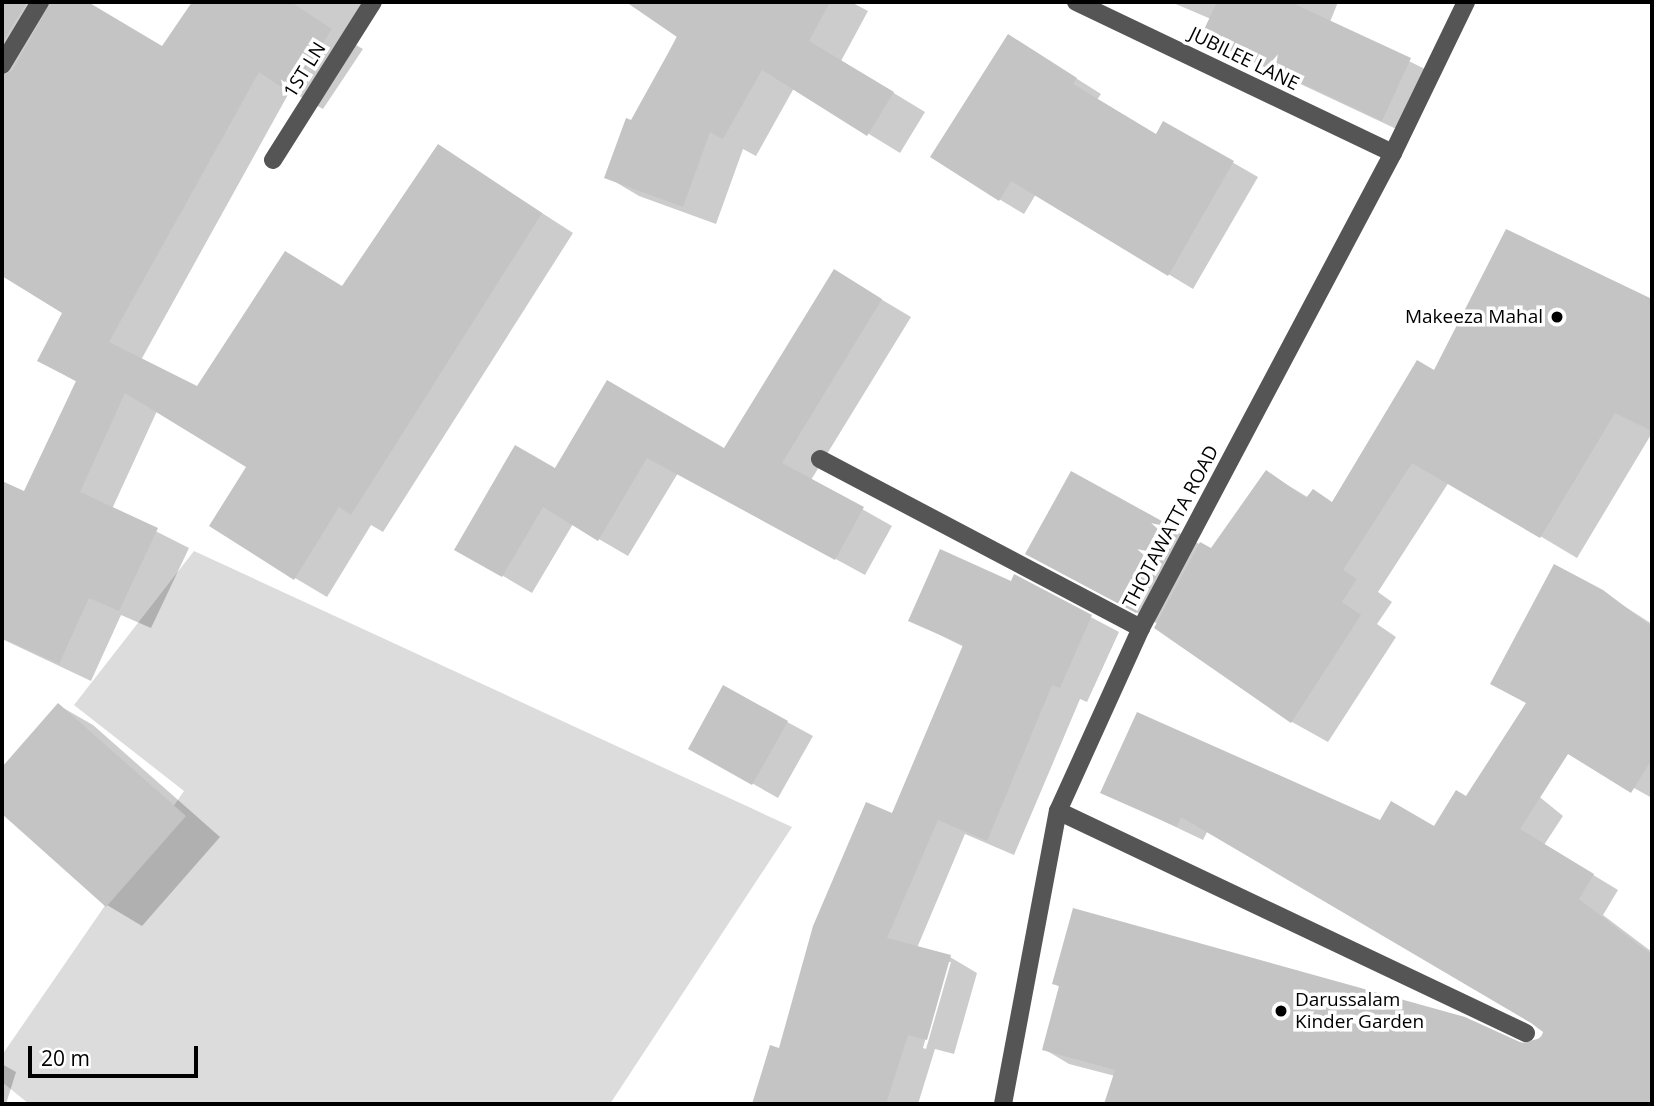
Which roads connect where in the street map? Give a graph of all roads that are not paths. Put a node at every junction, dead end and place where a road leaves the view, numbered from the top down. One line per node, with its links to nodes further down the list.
1 (40, 2): 5 (street)
2 (373, 2): 7 (street, 1ST LN)
3 (1076, 2): 6 (street, JUBILEE LANE)
4 (1466, 2): 6 (street, THOTAWATTA ROAD)
5 (2, 65)
6 (1393, 153): 9 (street, THOTAWATTA ROAD)
7 (273, 160)
8 (820, 459): 9 (street)
9 (1141, 628): 10 (street, THOTAWATTA ROAD)
10 (1058, 811): 11 (street); 12 (street, THOTAWATTA ROAD)
11 (1526, 1033)
12 (1003, 1104)

